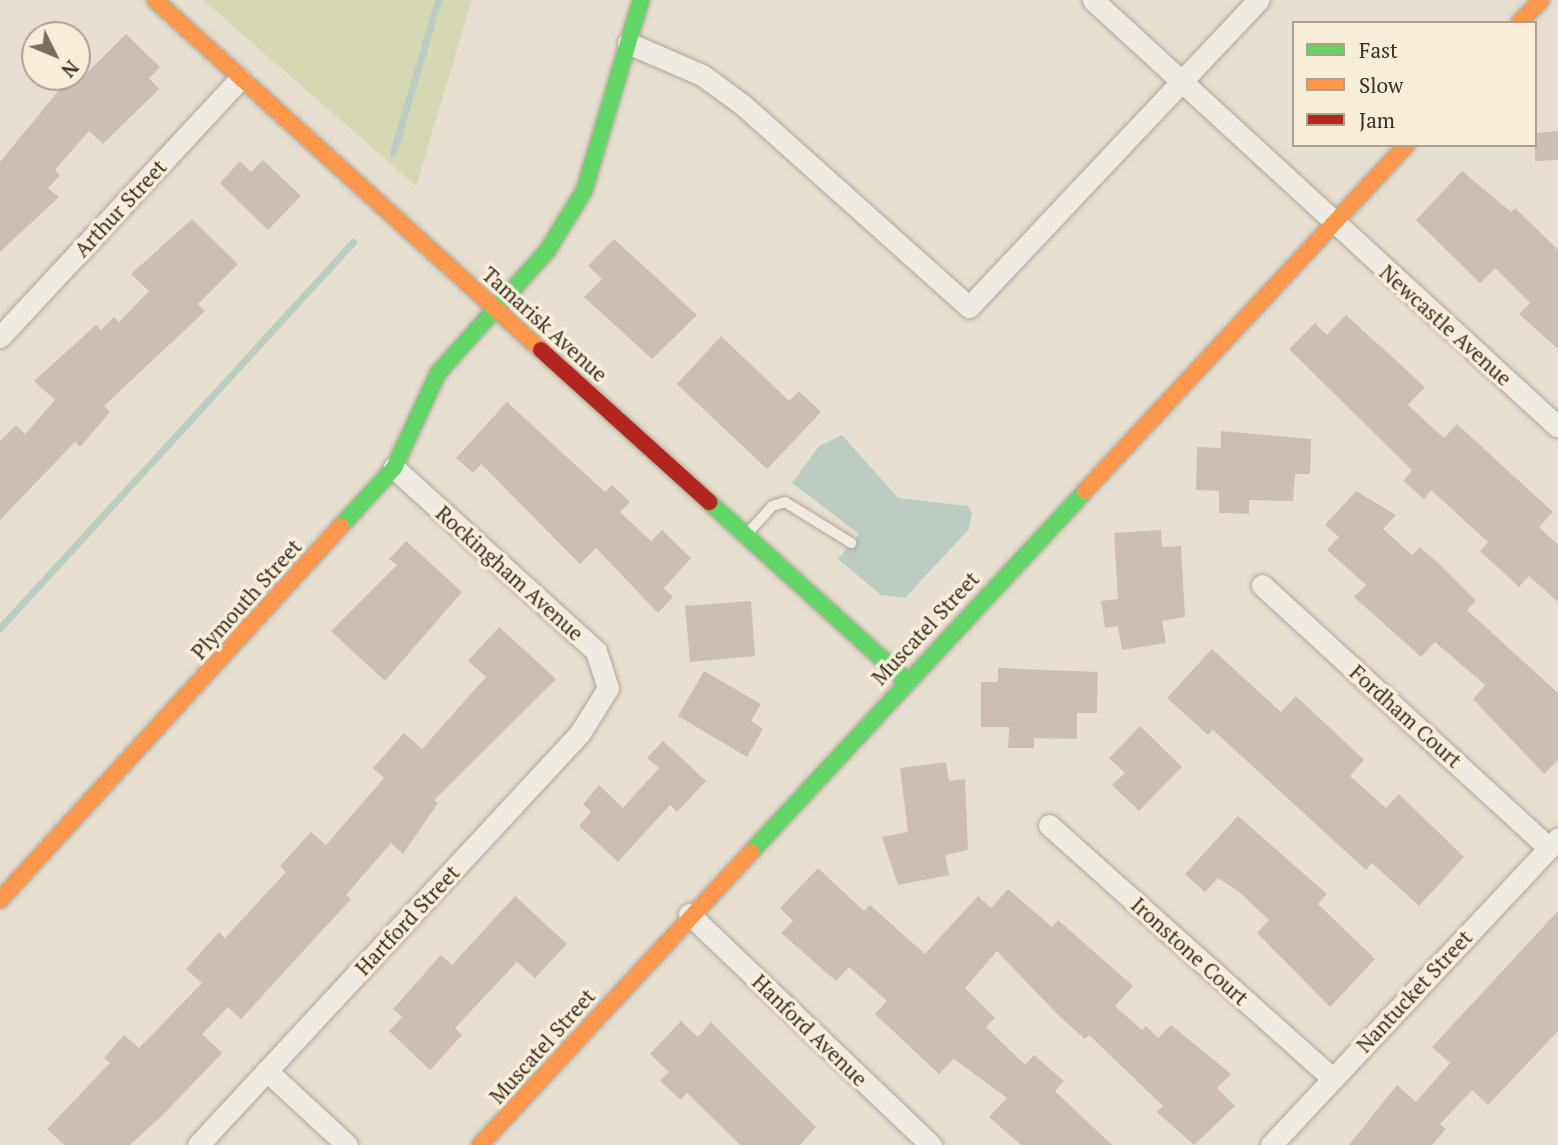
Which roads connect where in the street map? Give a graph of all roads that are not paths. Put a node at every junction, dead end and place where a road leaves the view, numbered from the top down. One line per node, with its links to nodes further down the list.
1 (155, 0): 8 (street, Tamarisk Avenue)
2 (641, 0): 7 (street, Plymouth Street)
3 (1093, 0): 9 (street, Newcastle Avenue)
4 (1258, 0): 9 (street)
5 (1541, 0): 6 (street)
6 (1522, 21)
7 (628, 43): 9 (street); 12 (street, Plymouth Street)
8 (240, 79): 12 (street, Tamarisk Avenue); 13 (street, Arthur Street)
9 (1182, 81): 11 (street, Newcastle Avenue)
10 (1404, 147): 11 (street, Muscatel Street)
11 (1335, 223): 14 (street, Newcastle Avenue); 19 (street, Muscatel Street)
12 (496, 308): 15 (street, Plymouth Street); 16 (street, Tamarisk Avenue)
13 (0, 337)
14 (1558, 427)
15 (394, 468): 20 (street, Rockingham Avenue); 23 (street, Plymouth Street)
16 (746, 535): 17 (lane); 19 (street, Tamarisk Avenue)
17 (851, 543)
18 (1262, 585): 22 (street, Fordham Court)
19 (905, 680): 24 (street, Muscatel Street)
20 (608, 688): 25 (street, Hartford Street)
21 (1049, 825): 26 (street, Ironstone Court)
22 (1554, 843): 26 (street, Nantucket Street)
23 (0, 900)
24 (689, 914): 29 (street, Muscatel Street); 30 (street, Hanford Avenue)
25 (267, 1071): 27 (street, Hartford Street); 28 (street)
26 (1332, 1078): 31 (street, Nantucket Street)
27 (198, 1145)
28 (347, 1145)
29 (480, 1145)
30 (931, 1145)
31 (1271, 1145)

